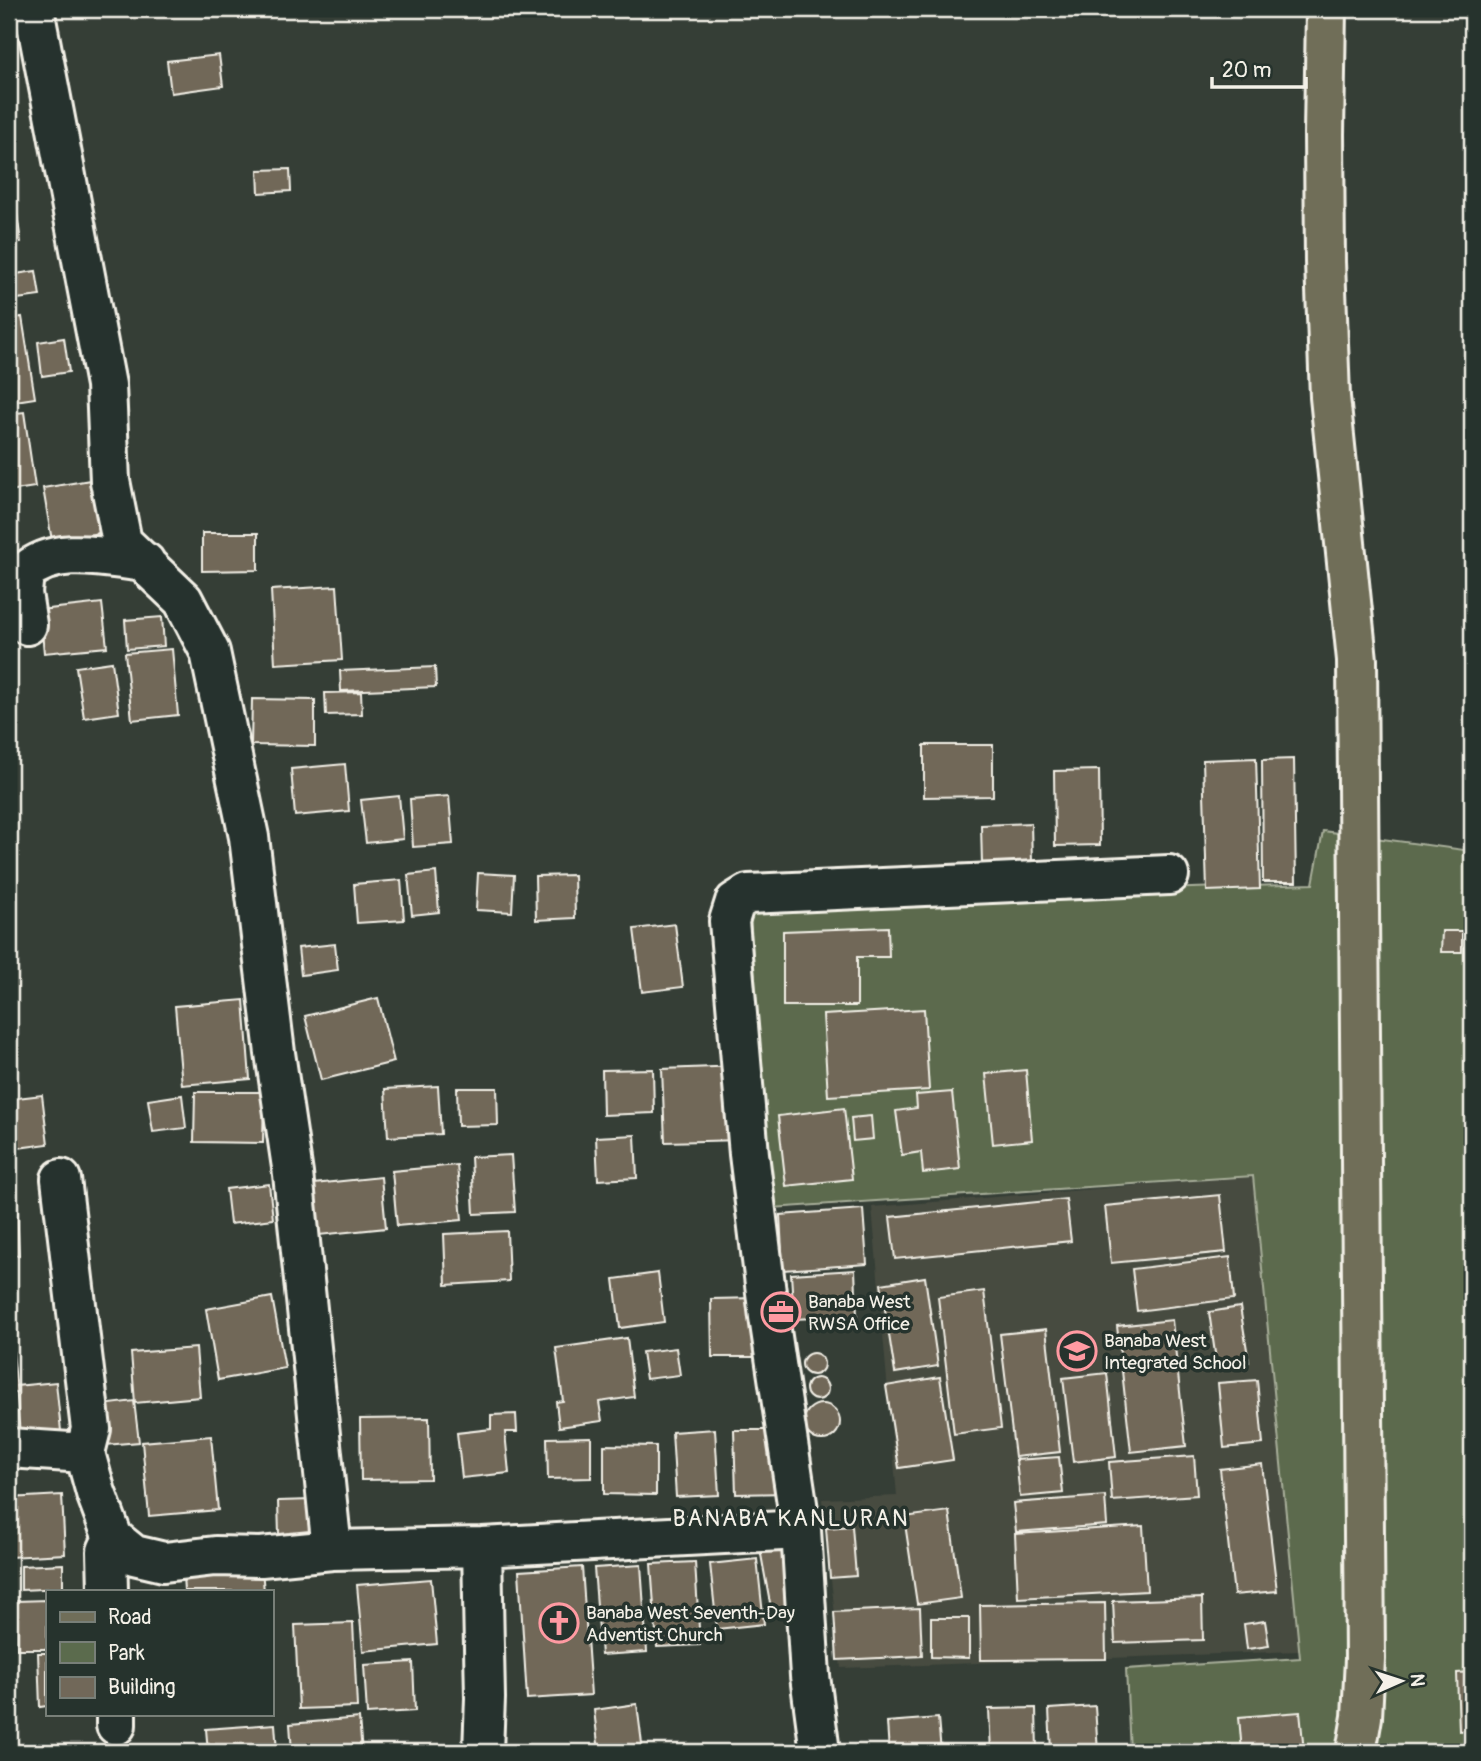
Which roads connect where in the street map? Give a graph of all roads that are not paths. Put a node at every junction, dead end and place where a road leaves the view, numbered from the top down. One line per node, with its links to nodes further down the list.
1 (34, 9): 3 (street)
2 (1326, 9): 16 (main road)
3 (145, 562): 4 (street); 12 (street)
4 (27, 625)
5 (1170, 875): 9 (street)
6 (61, 1179): 8 (street)
7 (9, 1448): 8 (street)
8 (85, 1453): 10 (street)
9 (801, 1530): 11 (street); 15 (street)
10 (113, 1538): 12 (street); 13 (street)
11 (482, 1547): 12 (street); 14 (street)
12 (332, 1550)
13 (108, 1590)
14 (483, 1752)
15 (820, 1752)
16 (1356, 1752)

